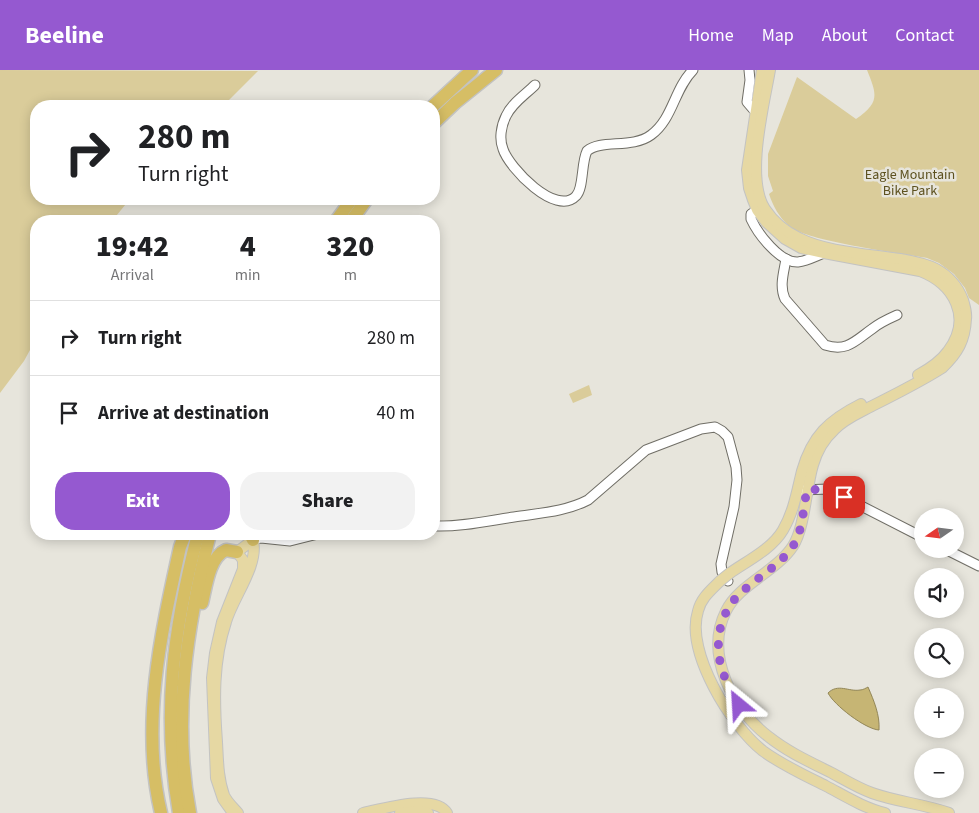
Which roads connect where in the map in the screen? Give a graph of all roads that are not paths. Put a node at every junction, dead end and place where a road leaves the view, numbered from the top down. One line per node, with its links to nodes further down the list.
1 (472, 70): 8 (highway)
2 (496, 70): 10 (highway)
3 (693, 70): 7 (street)
4 (749, 70): 9 (street)
5 (762, 70): 9 (main road)
6 (770, 70): 9 (main road)
7 (535, 85)
8 (440, 100)
9 (759, 112): 11 (main road)
10 (440, 117)
11 (761, 208): 12 (main road); 13 (street); 15 (main road)
12 (824, 253): 13 (street); 15 (main road)
13 (786, 259): 14 (street)
14 (896, 315)
15 (802, 490): 17 (street); 26 (main road); 36 (main road)
16 (440, 526): 26 (street)
17 (914, 533)
18 (183, 540): 27 (highway)
19 (197, 540): 28 (highway)
20 (209, 540): 28 (highway)
21 (250, 540): 23 (main road)
22 (253, 540): 30 (main road)
23 (237, 552): 28 (highway); 29 (main road)
24 (963, 558): 25 (street)
25 (979, 566)
26 (726, 578): 35 (main road)
27 (161, 813)
28 (186, 813)
29 (233, 813)
30 (238, 813)
31 (363, 813): 34 (main road)
32 (400, 813): 33 (main road)
33 (428, 813)
34 (447, 813)
35 (885, 813)
36 (949, 813)

